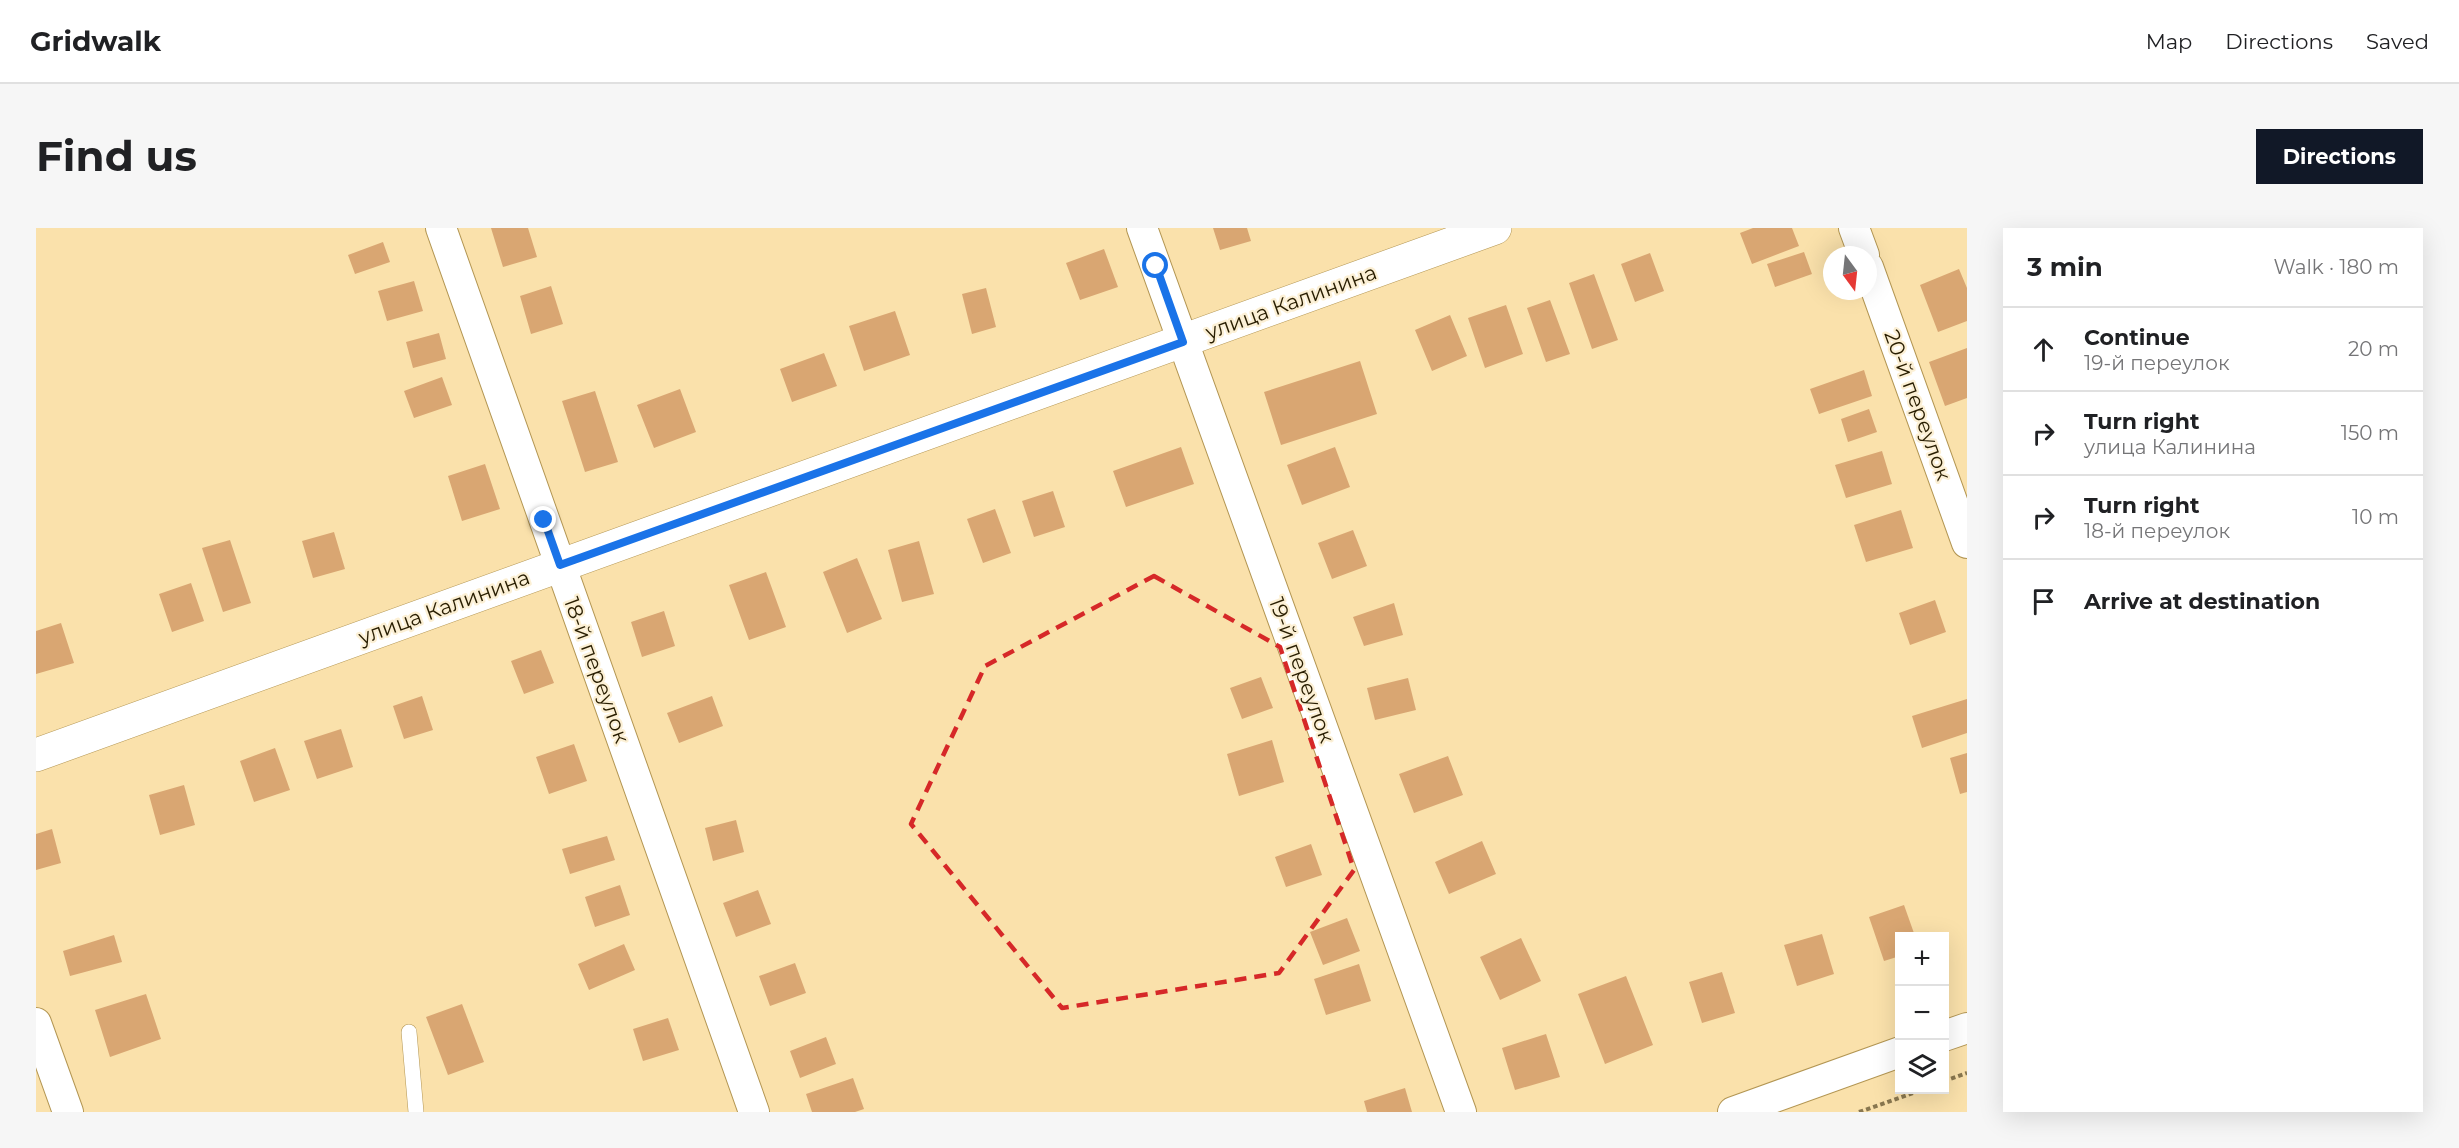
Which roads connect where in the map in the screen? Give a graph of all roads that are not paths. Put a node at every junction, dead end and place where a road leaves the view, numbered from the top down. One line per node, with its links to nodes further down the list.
1 (441, 228): 9 (street, 18-й переулок)
2 (1142, 228): 7 (street, 19-й переулок)
3 (1495, 228): 7 (main road, улица Калинина)
4 (1854, 228): 5 (street)
5 (1861, 246)
6 (1877, 292): 8 (street, 20-й переулок)
7 (1183, 342): 9 (main road, улица Калинина); 19 (street, 19-й переулок)
8 (1967, 543)
9 (560, 565): 10 (main road, улица Калинина); 18 (street, 18-й переулок)
10 (36, 755)
11 (36, 1023): 16 (street)
12 (1967, 1028): 14 (street)
13 (409, 1032): 17 (lane)
14 (1949, 1034)
15 (1895, 1053): 20 (street)
16 (68, 1112)
17 (416, 1112)
18 (754, 1112)
19 (1461, 1112)
20 (1733, 1112)

